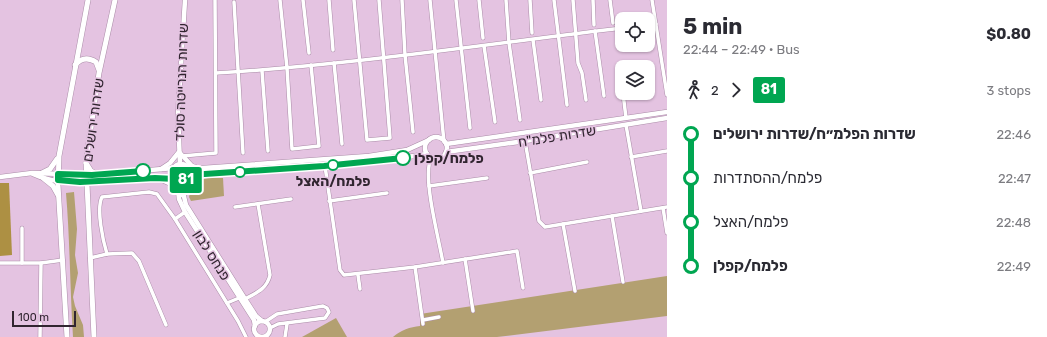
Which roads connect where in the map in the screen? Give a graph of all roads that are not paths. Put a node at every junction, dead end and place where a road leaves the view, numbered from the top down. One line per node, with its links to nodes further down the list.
1 (88, 0): 42 (main road, שדרות ירושלים)
2 (115, 0): 47 (main road, שדרות ירושלים)
3 (185, 0): 71 (street, שדרות הנרייטה סולד)
4 (215, 0): 48 (street)
5 (280, 0): 44 (street)
6 (303, 0): 37 (street)
7 (330, 0): 35 (street)
8 (354, 0): 40 (street)
9 (379, 0): 39 (street)
10 (402, 0): 38 (street)
11 (430, 0): 36 (street)
12 (456, 0): 34 (street)
13 (479, 0): 30 (street)
14 (506, 0): 32 (street)
15 (530, 0): 27 (street)
16 (554, 0): 29 (street)
17 (573, 0): 28 (street)
18 (592, 0): 24 (street)
19 (610, 0): 22 (street)
20 (652, 0): 23 (street)
21 (234, 2): 46 (street)
22 (613, 24)
23 (656, 24): 49 (street)
24 (594, 25)
25 (615, 29): 26 (street)
26 (595, 31): 28 (street); 50 (street)
27 (532, 33)
28 (576, 34): 29 (street); 52 (street)
29 (558, 36): 31 (street); 54 (street)
30 (483, 38)
31 (534, 40): 32 (street); 51 (street)
32 (509, 43): 33 (street); 58 (street)
33 (484, 46): 34 (street); 59 (street)
34 (461, 49): 36 (street); 61 (street)
35 (333, 50)
36 (434, 52): 38 (street); 65 (street)
37 (309, 53)
38 (405, 55): 39 (street); 62 (street)
39 (383, 58): 40 (street); 40 (street)
40 (359, 60): 41 (street)
41 (334, 63): 43 (street); 66 (street)
42 (75, 65): 47 (main road); 73 (main road, שדרות ירושלים)
43 (311, 65): 44 (street); 44 (street)
44 (287, 68): 45 (street)
45 (262, 70): 46 (street); 67 (street)
46 (237, 72): 48 (street); 70 (street)
47 (99, 73): 76 (main road, שדרות ירושלים)
48 (216, 73): 71 (street)
49 (667, 95)
50 (604, 96)
51 (541, 100)
52 (586, 100)
53 (624, 100): 56 (street)
54 (567, 104)
55 (667, 112): 56 (street, שדרות פלמ"ח)
56 (626, 118): 65 (street, שדרות פלמ"ח)
57 (667, 118): 60 (street, שדרות פלמ"ח)
58 (520, 120)
59 (495, 122)
60 (626, 125): 64 (street, שדרות פלמ"ח); 74 (street)
61 (470, 128)
62 (413, 132)
63 (429, 140): 65 (street); 72 (street); 81 (street)
64 (525, 141): 69 (street, שדרות פלמ"ח); 84 (street)
65 (445, 143): 69 (street)
66 (342, 144)
67 (268, 151)
68 (667, 151): 74 (street)
69 (446, 152): 75 (street)
70 (243, 153)
71 (180, 154): 78 (street, שדרות הנרייטה סולד); 81 (street); 82 (street)
72 (427, 154): 75 (street); 79 (street)
73 (59, 156): 85 (main road, שדרות ירושלים); 89 (main road)
74 (631, 157): 106 (street)
75 (431, 158): 97 (street)
76 (86, 162): 87 (main road, שדרות ירושלים); 88 (main road)
77 (588, 162): 84 (street)
78 (180, 165): 80 (street); 83 (street)
79 (324, 166): 86 (street); 102 (street)
80 (174, 168): 82 (street); 94 (street)
81 (203, 169): 83 (street)
82 (159, 170): 88 (street)
83 (189, 172): 86 (street); 96 (street)
84 (530, 173): 110 (street)
85 (58, 174): 87 (street); 89 (street); 93 (main road, שדרות ירושלים)
86 (215, 174): 99 (street)
87 (86, 175): 88 (street); 95 (main road, שדרות ירושלים)
88 (98, 175)
89 (42, 176): 90 (street); 93 (street); 100 (main road)
90 (0, 177)
91 (155, 178): 94 (street); 95 (street); 99 (street)
92 (487, 178): 97 (street)
93 (58, 180): 95 (street); 100 (main road, שדרות ירושלים)
94 (176, 180): 96 (street); 99 (street, פנחס לבון)
95 (86, 181): 114 (main road, שדרות ירושלים)
96 (183, 182): 99 (street, פנחס לבון)
97 (429, 186): 120 (street)
98 (387, 193): 102 (street)
99 (180, 194): 107 (street, פנחס לבון); 128 (street, פנחס לבון)
100 (59, 197): 116 (main road, שדרות ירושלים)
101 (291, 199): 103 (street)
102 (329, 201): 122 (street)
103 (258, 204): 104 (street); 128 (street)
104 (235, 207)
105 (665, 207): 106 (street); 112 (street)
106 (641, 211): 108 (street)
107 (185, 212): 109 (street); 127 (street, פנחס לבון)
108 (612, 216): 110 (street); 123 (street)
109 (175, 219): 113 (street); 129 (street)
110 (563, 224): 126 (street)
111 (22, 228): 118 (street)
112 (667, 233)
113 (107, 254): 114 (street); 134 (street)
114 (90, 258): 140 (main road, שדרות ירושלים)
115 (465, 259): 120 (street); 124 (street); 130 (street)
116 (63, 260): 119 (street); 139 (main road, שדרות ירושלים)
117 (0, 263): 118 (street)
118 (22, 263): 119 (street)
119 (41, 263): 138 (street)
120 (443, 263): 121 (street)
121 (415, 267): 122 (street); 131 (street)
122 (358, 274): 125 (street)
123 (623, 282)
124 (523, 288)
125 (360, 289)
126 (575, 291)
127 (239, 298): 129 (street); 135 (street, פנחס לבון)
128 (245, 299): 132 (street, פנחס לבון)
129 (227, 303): 141 (street)
130 (473, 311)
131 (439, 317)
132 (264, 321): 133 (street); 135 (street); 136 (street)
133 (287, 324): 136 (street); 143 (street)
134 (166, 325)
135 (255, 326): 142 (street)
136 (270, 328): 137 (street)
137 (269, 336): 142 (street)
138 (40, 337)
139 (66, 337)
140 (94, 337)
141 (246, 337)
142 (261, 337)
143 (284, 337)

